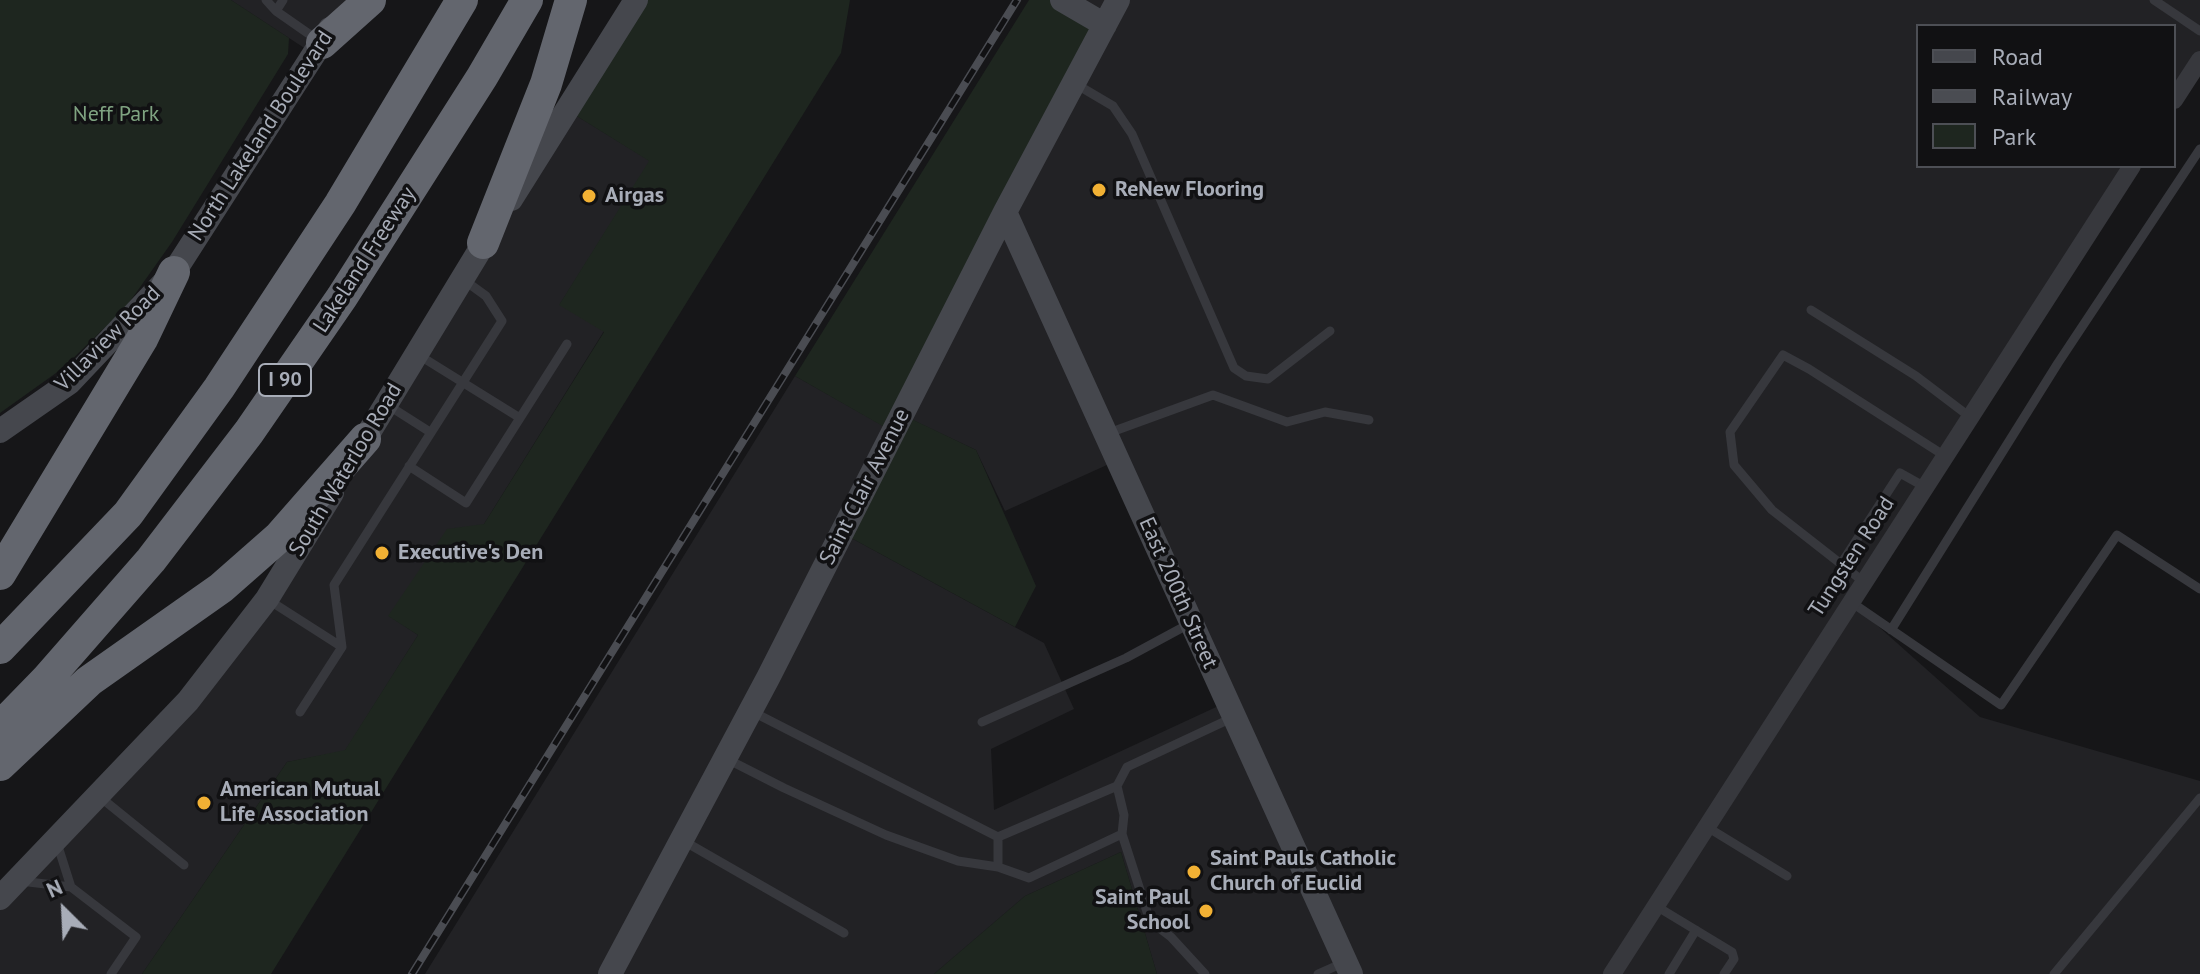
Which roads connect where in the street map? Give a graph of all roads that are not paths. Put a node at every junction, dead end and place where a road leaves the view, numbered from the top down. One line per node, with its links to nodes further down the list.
1 (266, 0): 12 (lane)
2 (283, 0): 12 (lane)
3 (348, 0): 15 (street, North Lakeland Boulevard)
4 (370, 0): 15 (highway)
5 (462, 0): 50 (highway, I 90)
6 (527, 0): 55 (highway, Lakeland Freeway / I 90)
7 (571, 0): 22 (highway)
8 (636, 0): 22 (street, South Waterloo Road)
9 (1062, 0): 13 (street)
10 (1118, 0): 13 (street, Saint Clair Avenue)
11 (2154, 0): 14 (lane)
12 (276, 11): 15 (lane)
13 (1105, 25): 18 (street, Saint Clair Avenue)
14 (2200, 31)
15 (322, 43): 23 (street, North Lakeland Boulevard)
16 (2200, 60): 17 (street)
17 (2180, 76)
18 (1074, 83): 21 (street, Saint Clair Avenue); 26 (lane)
19 (2200, 149): 48 (lane)
20 (2131, 168): 31 (street, Tungsten Road)
21 (1005, 212): 36 (street, East 200th Street); 51 (street, Saint Clair Avenue)
22 (483, 243): 24 (street, South Waterloo Road)
23 (174, 272): 34 (street, Villaview Road); 42 (highway)
24 (462, 279): 28 (street, South Waterloo Road); 29 (lane)
25 (1811, 310): 31 (lane)
26 (1330, 331)
27 (567, 344): 32 (lane)
28 (416, 354): 29 (lane); 30 (street, South Waterloo Road)
29 (463, 383): 32 (lane); 35 (lane)
30 (386, 404): 35 (lane); 37 (street, South Waterloo Road)
31 (1970, 417): 38 (street, Tungsten Road)
32 (520, 418): 39 (lane)
33 (1369, 420): 36 (lane)
34 (0, 431)
35 (430, 432): 39 (lane)
36 (1106, 434): 47 (street, East 200th Street)
37 (365, 439): 45 (street, South Waterloo Road); 57 (highway)
38 (1945, 456): 40 (street, Tungsten Road); 41 (lane)
39 (409, 466): 49 (lane)
40 (1925, 487): 41 (lane); 43 (street, Tungsten Road)
41 (1841, 564): 43 (lane)
42 (0, 574)
43 (1864, 582): 46 (street, Tungsten Road)
44 (2200, 589): 48 (lane)
45 (267, 599): 49 (lane); 59 (street, South Waterloo Road)
46 (1851, 602): 48 (lane); 61 (street, Tungsten Road)
47 (1192, 623): 53 (street, East 200th Street); 54 (lane)
48 (1891, 630)
49 (342, 647): 52 (lane)
50 (0, 648)
51 (751, 711): 56 (street, Saint Clair Avenue); 63 (lane)
52 (300, 712)
53 (1234, 717): 58 (lane); 74 (street, East 200th Street)
54 (982, 722)
55 (0, 727)
56 (725, 758): 65 (street, Saint Clair Avenue); 67 (lane)
57 (0, 765)
58 (1117, 786): 62 (lane); 63 (lane)
59 (98, 795): 64 (street, South Waterloo Road); 66 (lane)
60 (2200, 798): 82 (lane)
61 (1707, 827): 68 (lane); 71 (street, Tungsten Road)
62 (1122, 834): 67 (lane); 77 (lane)
63 (998, 837): 67 (lane)
64 (56, 838): 69 (lane); 70 (street, South Waterloo Road)
65 (682, 840): 73 (lane); 76 (street, Saint Clair Avenue)
66 (184, 865)
67 (998, 867)
68 (1787, 876)
69 (71, 887): 70 (lane); 75 (lane)
70 (5, 889)
71 (1656, 906): 72 (lane); 79 (street, Tungsten Road)
72 (1696, 930): 80 (lane); 81 (lane)
73 (844, 933)
74 (1348, 968): 78 (lane)
75 (111, 974)
76 (610, 974)
77 (1205, 974)
78 (1318, 974)
79 (1612, 974)
80 (1669, 974)
81 (1724, 974)
82 (2054, 974)

